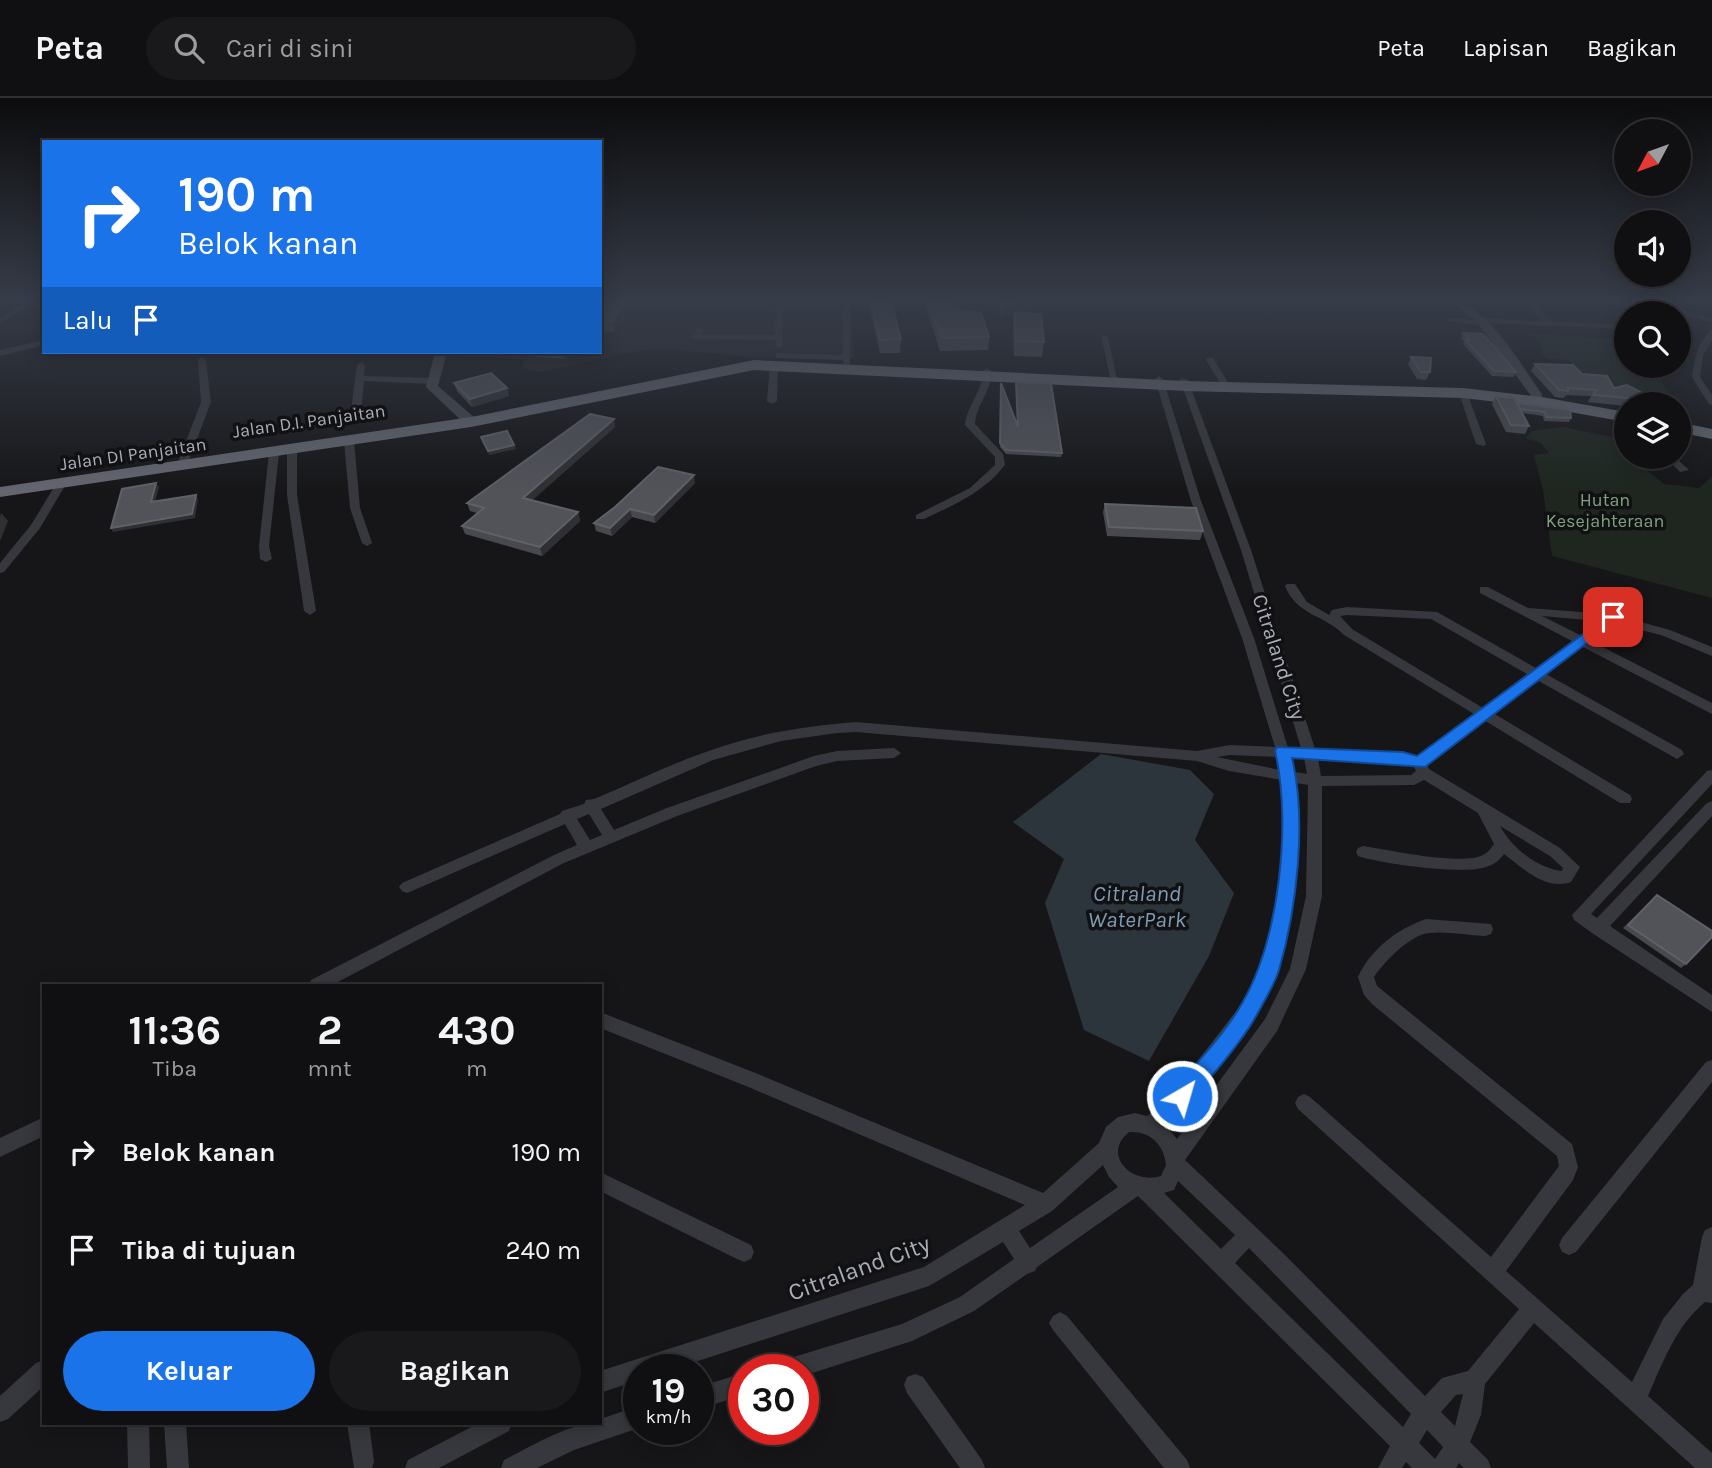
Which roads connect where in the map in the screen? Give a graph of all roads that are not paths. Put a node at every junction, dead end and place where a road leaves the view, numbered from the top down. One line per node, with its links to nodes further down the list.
1 (202, 365): 33 (street)
2 (361, 365): 14 (street)
3 (437, 365): 15 (street)
4 (756, 365): 25 (highway, Jalan DI Panjaitan)
5 (778, 365): 21 (street)
6 (834, 365): 12 (highway, Jalan DI Panjaitan)
7 (900, 365): 12 (highway)
8 (1111, 365): 13 (street)
9 (1214, 365): 16 (street)
10 (1514, 365): 20 (street)
11 (1698, 365): 22 (street)
12 (988, 373): 13 (highway); 17 (highway, Jalan DI Panjaitan); 38 (street)
13 (1114, 377): 17 (highway)
14 (361, 378): 15 (street); 23 (street)
15 (432, 381): 25 (street)
16 (1223, 381): 18 (highway); 20 (highway)
17 (1161, 382): 18 (highway, Jalan DI Panjaitan); 34 (street, Citraland City)
18 (1185, 383): 19 (highway); 34 (street, Citraland City)
19 (1463, 393): 20 (highway); 29 (street)
20 (1540, 399): 24 (highway)
21 (772, 401)
22 (1712, 402)
23 (356, 411)
24 (1614, 412)
25 (468, 420): 28 (highway, Jalan DI Panjaitan); 31 (highway, Jalan D.I. Panjaitan)
26 (1691, 428): 27 (highway)
27 (1712, 432)
28 (349, 442): 30 (highway, Jalan DI Panjaitan); 39 (street)
29 (1481, 444)
30 (292, 450): 32 (highway, Jalan DI Panjaitan); 45 (street)
31 (249, 453): 32 (highway, Jalan DI Panjaitan); 33 (highway, Jalan D.I. Panjaitan); 35 (highway, Jalan DI Panjaitan)
32 (274, 453): 40 (street)
33 (184, 460): 36 (highway, Jalan D.I. Panjaitan)
34 (1203, 475): 53 (street, Citraland City); 56 (street, Citraland City)
35 (61, 484): 37 (highway, Jalan DI Panjaitan); 41 (street)
36 (0, 486)
37 (0, 492)
38 (919, 517)
39 (367, 543)
40 (266, 559)
41 (0, 570)
42 (1291, 586): 47 (street)
43 (1484, 590): 44 (street)
44 (1524, 610): 46 (street); 48 (street)
45 (310, 611)
46 (1613, 617): 48 (street); 49 (street)
47 (1337, 623): 50 (street); 52 (street)
48 (1580, 641): 50 (street); 51 (street)
49 (1712, 652)
50 (1537, 673): 52 (street); 55 (street)
51 (1712, 709)
52 (1485, 713): 58 (street); 62 (street)
53 (1283, 751): 56 (street); 57 (street); 60 (street, Citraland City)
54 (894, 753): 67 (street)
55 (1678, 754)
56 (1310, 755): 58 (street); 61 (street, Citraland City)
57 (1197, 756): 60 (street); 63 (street)
58 (1422, 768): 61 (street); 65 (street)
59 (1712, 775): 72 (street)
60 (1289, 777): 61 (street); 79 (street, Citraland City)
61 (1315, 781): 83 (street, Citraland City)
62 (1625, 799)
63 (591, 804): 66 (street); 67 (street)
64 (1712, 807): 72 (street)
65 (1483, 810): 68 (street); 68 (street)
66 (567, 815): 69 (street); 71 (street)
67 (610, 836): 69 (street)
68 (1502, 844): 70 (street)
69 (586, 847): 74 (street)
70 (1363, 852)
71 (407, 887)
72 (1598, 928): 75 (street)
73 (1485, 929): 94 (street)
74 (319, 984)
75 (1712, 1004)
76 (602, 1020): 86 (street)
77 (1712, 1068): 90 (street)
78 (1304, 1103): 94 (street)
79 (1150, 1125): 82 (street, Citraland City); 83 (street)
80 (42, 1127): 81 (street)
81 (0, 1148)
82 (1107, 1149): 85 (street); 86 (street, Citraland City)
83 (1175, 1162): 85 (street, Citraland City); 88 (street)
84 (602, 1182): 91 (street)
85 (1140, 1188): 92 (street); 93 (street, Citraland City)
86 (1045, 1204): 87 (street, Citraland City)
87 (1007, 1230): 93 (street); 101 (street, Citraland City)
88 (1249, 1234): 92 (street); 105 (street)
89 (1712, 1237): 95 (street)
90 (1569, 1245)
91 (744, 1252)
92 (1221, 1263): 112 (street)
93 (1028, 1264): 98 (street, Citraland City)
94 (1493, 1272): 96 (street)
95 (1707, 1292): 103 (street)
96 (1533, 1308): 100 (street); 103 (street)
97 (1060, 1323): 119 (street)
98 (819, 1360)
99 (42, 1373): 104 (street)
100 (1474, 1380): 105 (street); 111 (street)
101 (602, 1381)
102 (915, 1385): 118 (street)
103 (1635, 1399): 124 (street)
104 (0, 1411)
105 (1425, 1413): 111 (street); 112 (street)
106 (623, 1422): 117 (street)
107 (138, 1425): 114 (street)
108 (175, 1425): 115 (street)
109 (358, 1425): 113 (street)
110 (497, 1425): 116 (street)
111 (1458, 1444): 122 (street); 123 (street)
112 (1405, 1445): 120 (street); 121 (street)
113 (363, 1462)
114 (139, 1468)
115 (178, 1468)
116 (416, 1468)
117 (512, 1468)
118 (974, 1468)
119 (1179, 1468)
120 (1389, 1468)
121 (1428, 1468)
122 (1443, 1468)
123 (1480, 1468)
124 (1712, 1468)

